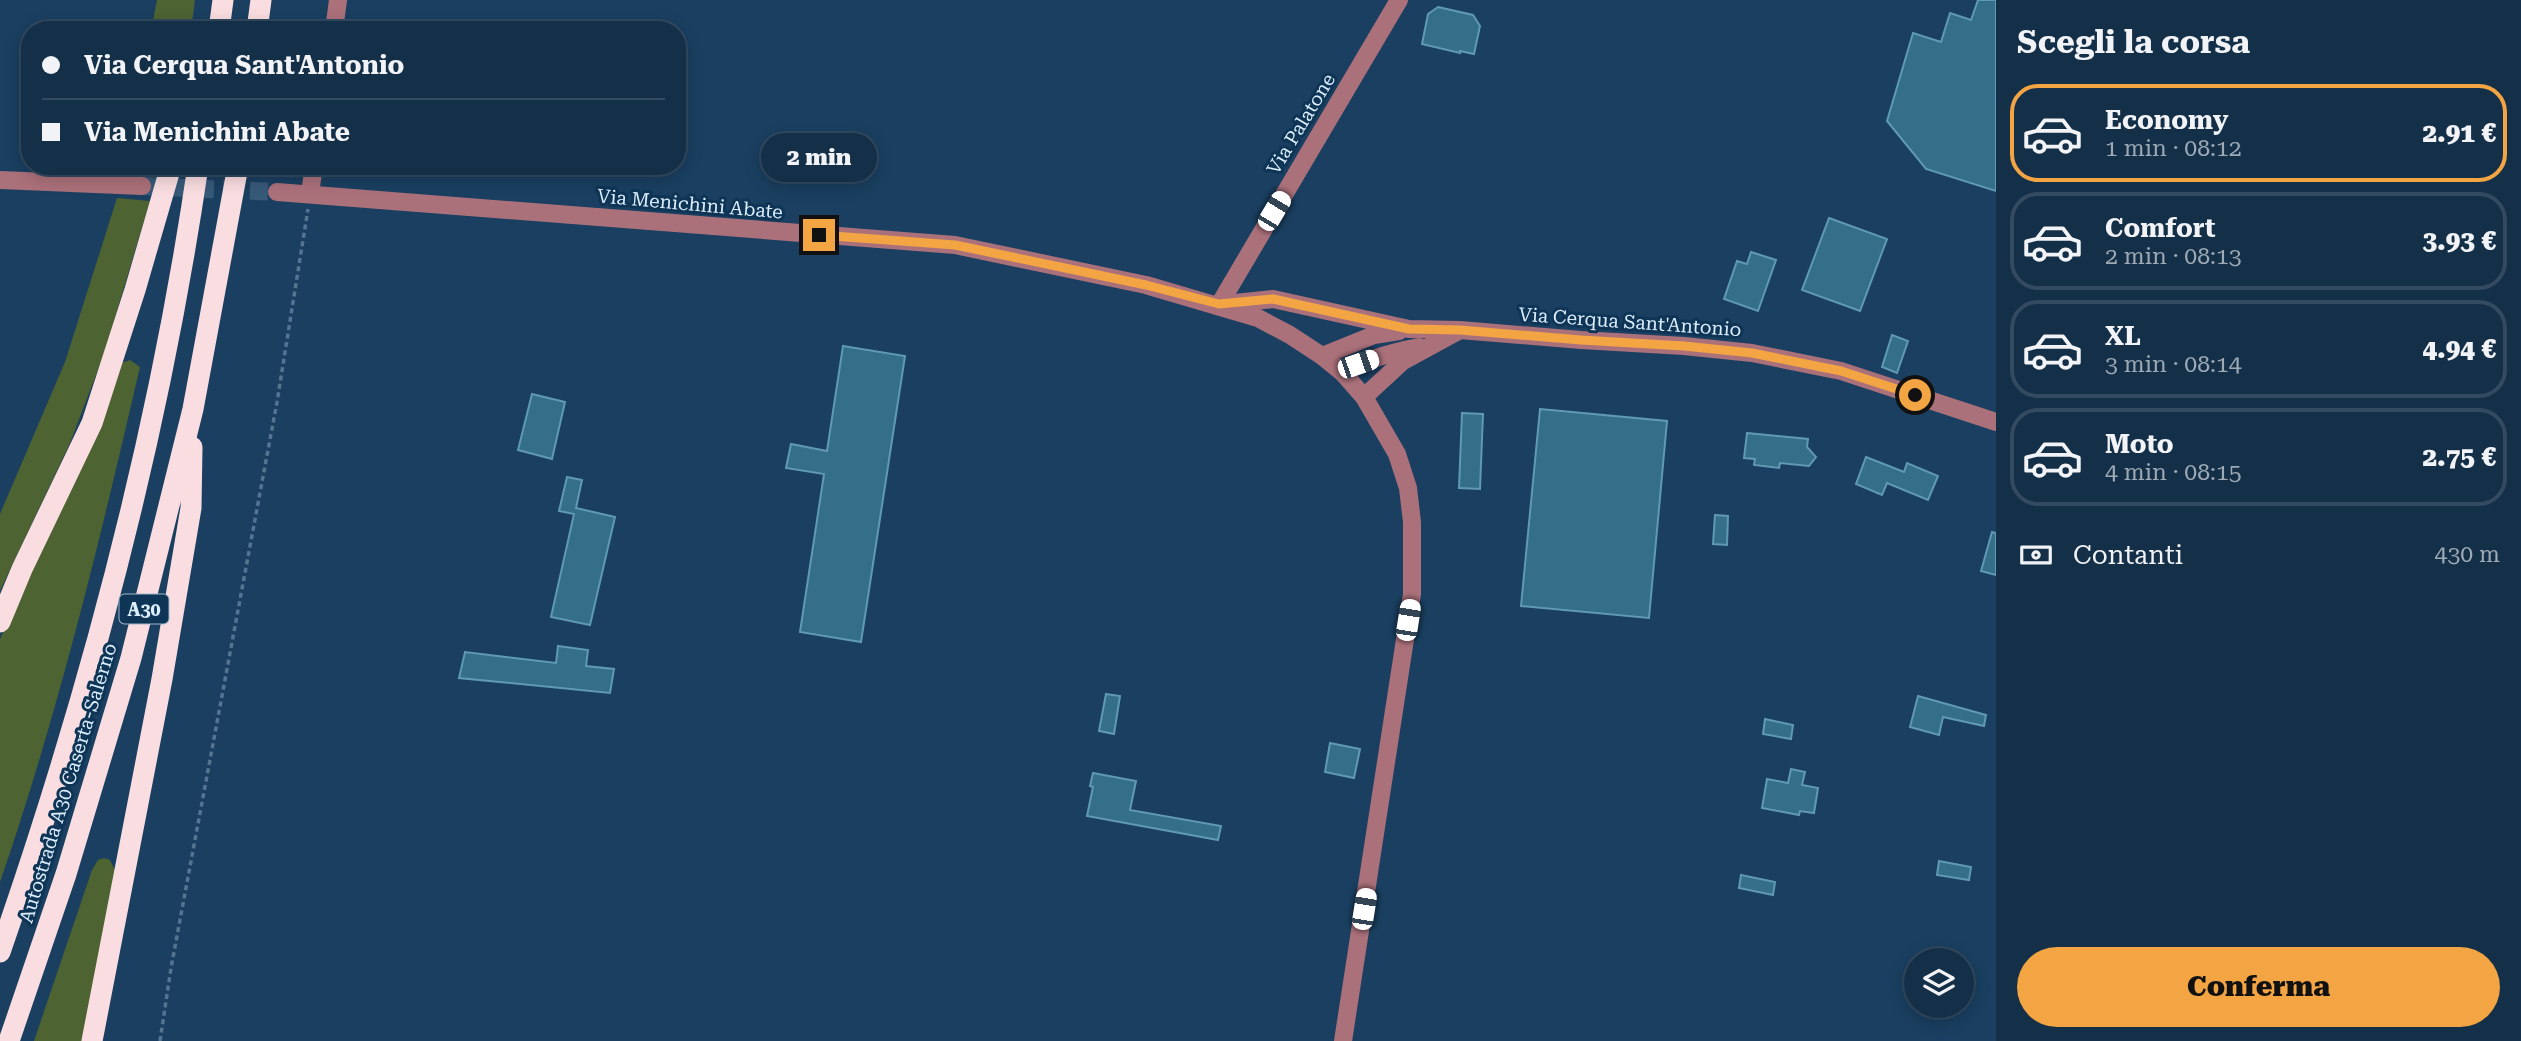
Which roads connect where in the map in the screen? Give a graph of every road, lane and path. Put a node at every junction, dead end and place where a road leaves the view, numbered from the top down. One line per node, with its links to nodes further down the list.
1 (223, 0): 5 (highway)
2 (261, 0): 6 (highway)
3 (338, 0): 7 (street)
4 (1399, 0): 16 (street, Via Palatone)
5 (220, 21)
6 (258, 21)
7 (335, 21)
8 (168, 175): 25 (highway)
9 (196, 175): 28 (highway, Autostrada A30 Caserta-Salerno / A30)
10 (237, 175): 23 (highway, Autostrada A30 Caserta-Salerno / A30)
11 (313, 175): 15 (street)
12 (0, 180): 13 (street)
13 (142, 186)
14 (277, 192): 15 (street, Via Menichini Abate)
15 (310, 193): 16 (street, Via Menichini Abate); 31 (path)
16 (1219, 304): 17 (street, Via Cerqua Sant'Antonio); 20 (street)
17 (1409, 329): 18 (street, Via Cerqua Sant'Antonio); 20 (street, Via Cerqua Sant'Antonio)
18 (1460, 330): 19 (street); 24 (street, Via Cerqua Sant'Antonio)
19 (1429, 345): 21 (street); 22 (street)
20 (1322, 356): 21 (street)
21 (1343, 373): 22 (street)
22 (1364, 397): 32 (street)
23 (193, 409): 29 (highway, Autostrada A30 Caserta-Salerno / A30); 30 (highway)
24 (1996, 422)
25 (22, 569): 26 (highway); 27 (highway)
26 (0, 608)
27 (0, 622)
28 (0, 952)
29 (9, 1041)
30 (92, 1041)
31 (160, 1041)
32 (1343, 1041)

